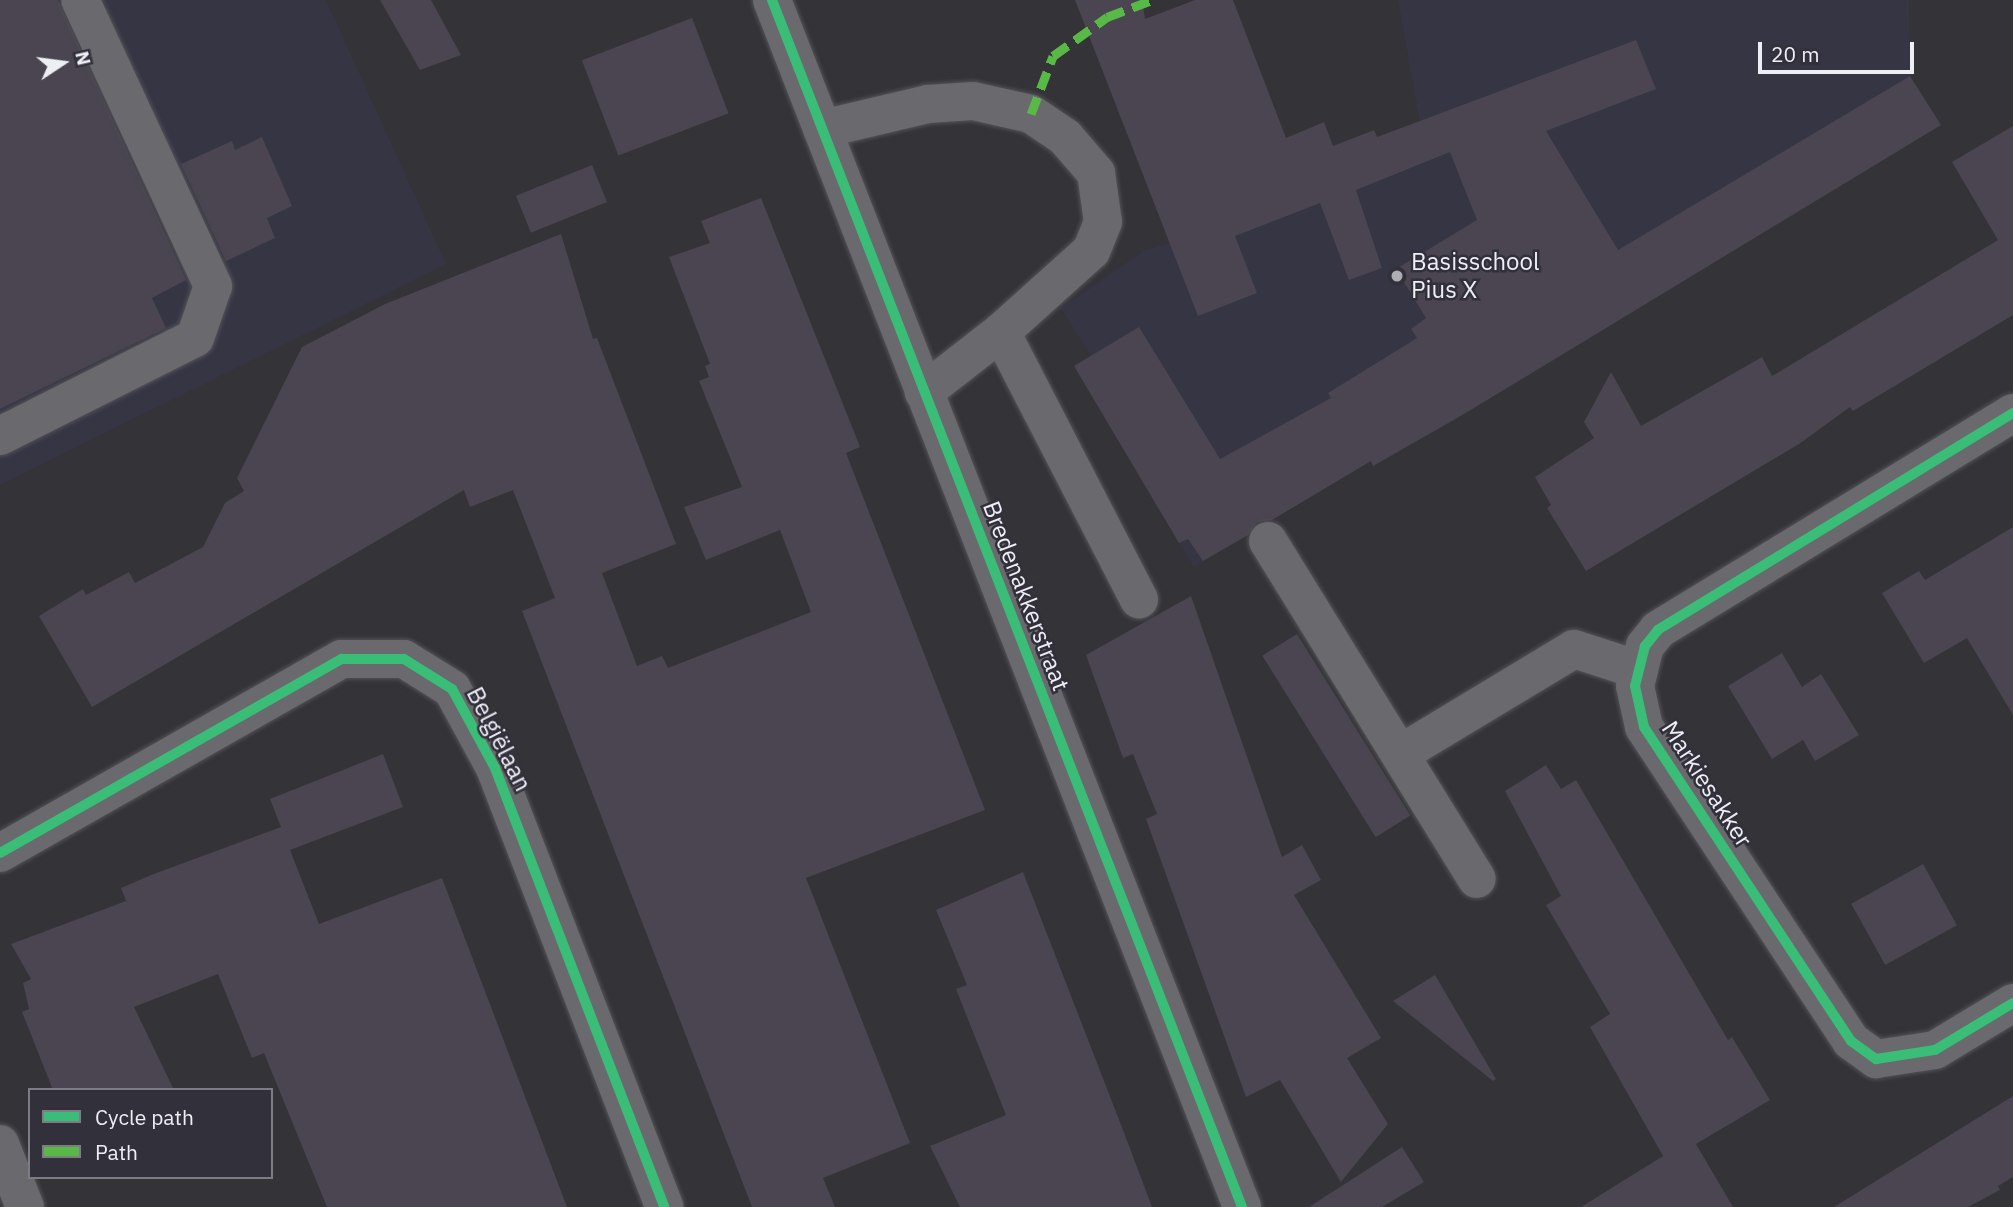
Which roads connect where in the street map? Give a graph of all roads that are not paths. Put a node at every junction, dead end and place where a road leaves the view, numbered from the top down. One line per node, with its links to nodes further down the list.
1 (80, 0): 7 (street)
2 (772, 0): 3 (street, Bredenakkerstraat)
3 (822, 130): 4 (street); 5 (street, Bredenakkerstraat)
4 (1001, 332): 5 (street); 9 (street)
5 (924, 392): 18 (street, Bredenakkerstraat)
6 (2013, 413): 10 (street, Markiesakker)
7 (0, 436)
8 (1268, 541): 11 (street)
9 (1139, 599)
10 (1636, 669): 11 (street); 14 (street, Markiesakker)
11 (1400, 754): 13 (street)
12 (0, 853): 17 (street, Belgiëlaan)
13 (1477, 879)
14 (2013, 1003)
15 (0, 1144): 16 (street)
16 (25, 1207)
17 (664, 1207)
18 (1242, 1207)

